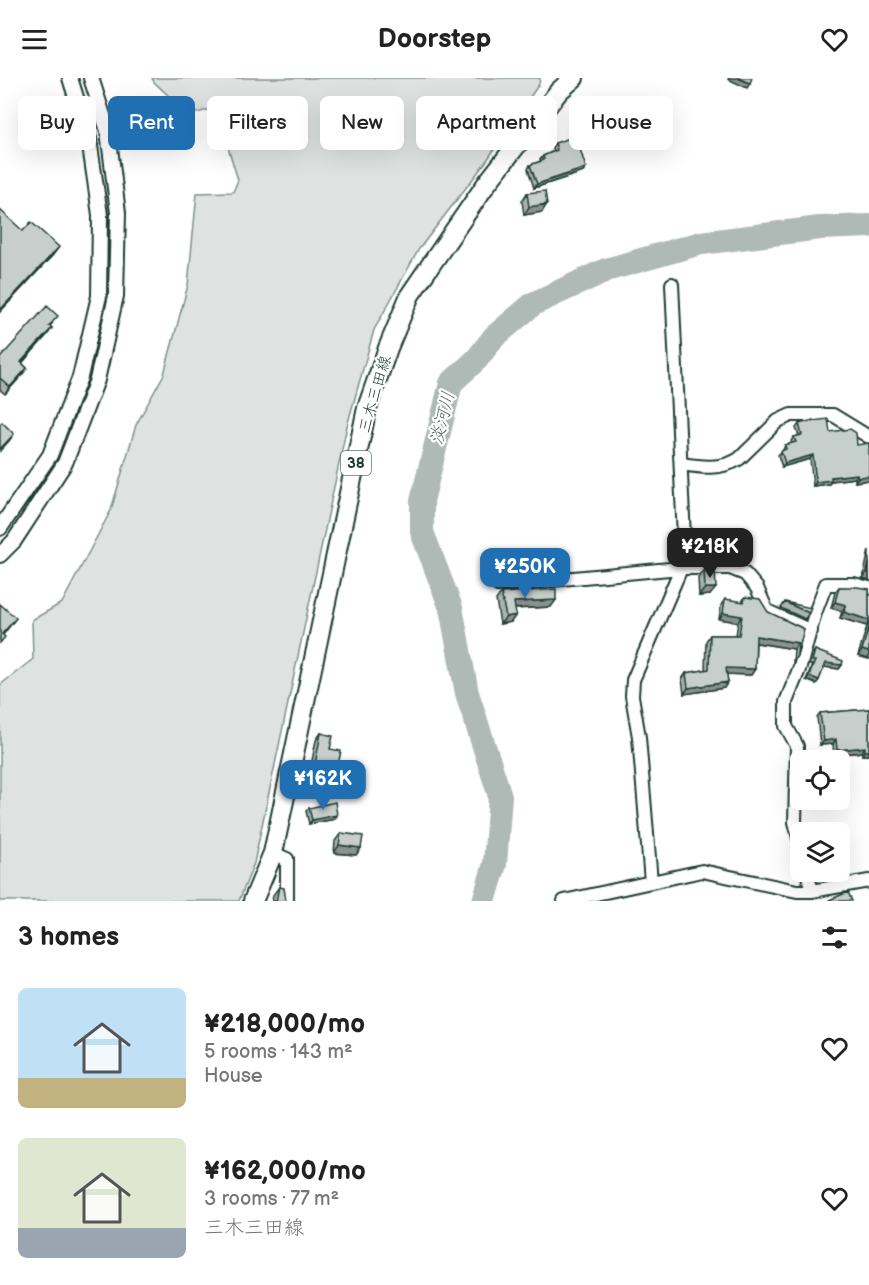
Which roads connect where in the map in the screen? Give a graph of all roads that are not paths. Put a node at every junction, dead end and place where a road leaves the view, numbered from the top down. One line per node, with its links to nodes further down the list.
1 (70, 78): 7 (street)
2 (91, 78): 8 (street)
3 (574, 78): 14 (main road, 三木三田線 / 38)
4 (672, 284): 6 (street)
5 (869, 437): 6 (street)
6 (681, 464): 9 (street)
7 (0, 528)
8 (0, 555)
9 (680, 568): 10 (street); 12 (street); 16 (street)
10 (498, 585)
11 (869, 588): 12 (street)
12 (811, 631): 13 (street)
13 (795, 822)
14 (273, 853): 19 (main road, 三木三田線 / 38); 20 (street)
15 (869, 881): 18 (street)
16 (651, 882): 18 (street); 21 (street)
17 (810, 882): 18 (street)
18 (812, 891)
19 (253, 901)
20 (287, 901)
21 (564, 901)

